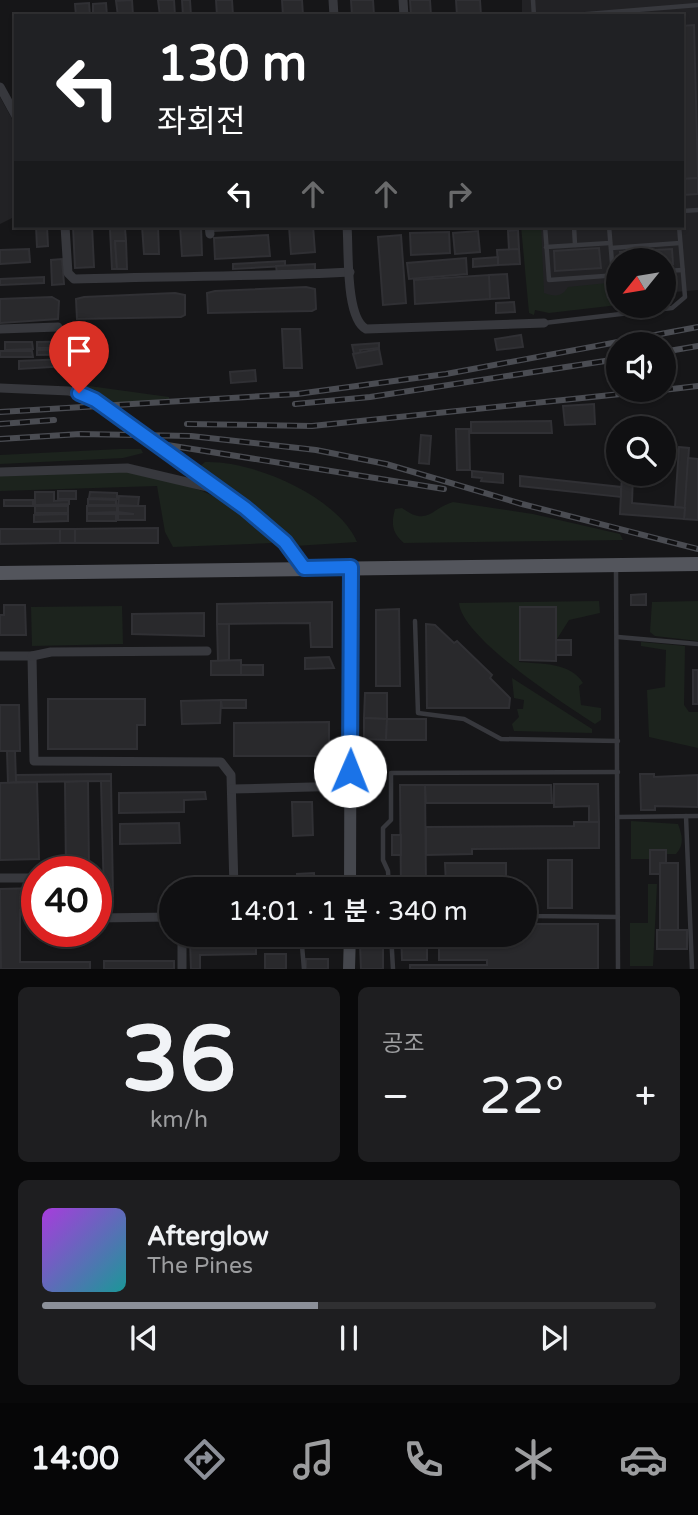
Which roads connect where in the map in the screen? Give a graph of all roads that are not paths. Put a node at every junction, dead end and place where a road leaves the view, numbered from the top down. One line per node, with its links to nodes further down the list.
1 (698, 5): 2 (lane)
2 (577, 14)
3 (0, 87): 4 (street)
4 (14, 112)
5 (65, 228): 18 (street)
6 (347, 228): 18 (street)
7 (545, 228): 14 (lane)
8 (574, 228): 12 (lane)
9 (609, 228): 13 (lane)
10 (679, 228): 11 (lane)
11 (680, 243): 13 (lane); 17 (lane)
12 (575, 245): 13 (lane); 14 (lane)
13 (611, 245): 15 (lane)
14 (546, 247): 19 (lane)
15 (611, 248)
16 (676, 270): 17 (lane)
17 (683, 270): 20 (lane)
18 (350, 272): 20 (street)
19 (606, 276)
20 (544, 323)
21 (58, 327): 22 (street)
22 (0, 329)
23 (0, 388): 25 (street)
24 (0, 472): 25 (street)
25 (214, 489): 29 (street)
26 (698, 564): 27 (main road)
27 (616, 565): 28 (main road); 32 (lane)
28 (351, 567): 29 (main road); 39 (street)
29 (304, 568): 30 (main road)
30 (0, 573)
31 (415, 621): 37 (lane)
32 (618, 636): 33 (lane); 37 (lane)
33 (698, 644)
34 (207, 651): 36 (street)
35 (0, 656): 36 (street)
36 (32, 656): 40 (street)
37 (618, 741): 38 (lane)
38 (618, 772): 43 (lane); 46 (lane)
39 (350, 786): 40 (street); 45 (street)
40 (232, 789): 44 (street)
41 (686, 816): 42 (lane); 43 (lane); 62 (lane)
42 (698, 816)
43 (618, 817): 51 (lane)
44 (234, 877)
45 (350, 877)
46 (388, 877)
47 (0, 878): 48 (street)
48 (21, 878)
49 (537, 916): 51 (lane)
50 (159, 917): 52 (street)
51 (618, 917): 61 (lane)
52 (112, 918)
53 (182, 947): 57 (street)
54 (302, 947): 58 (lane)
55 (349, 947): 59 (street)
56 (392, 947): 60 (lane)
57 (182, 969)
58 (304, 969)
59 (349, 969)
60 (393, 969)
61 (618, 969)
62 (692, 969)

